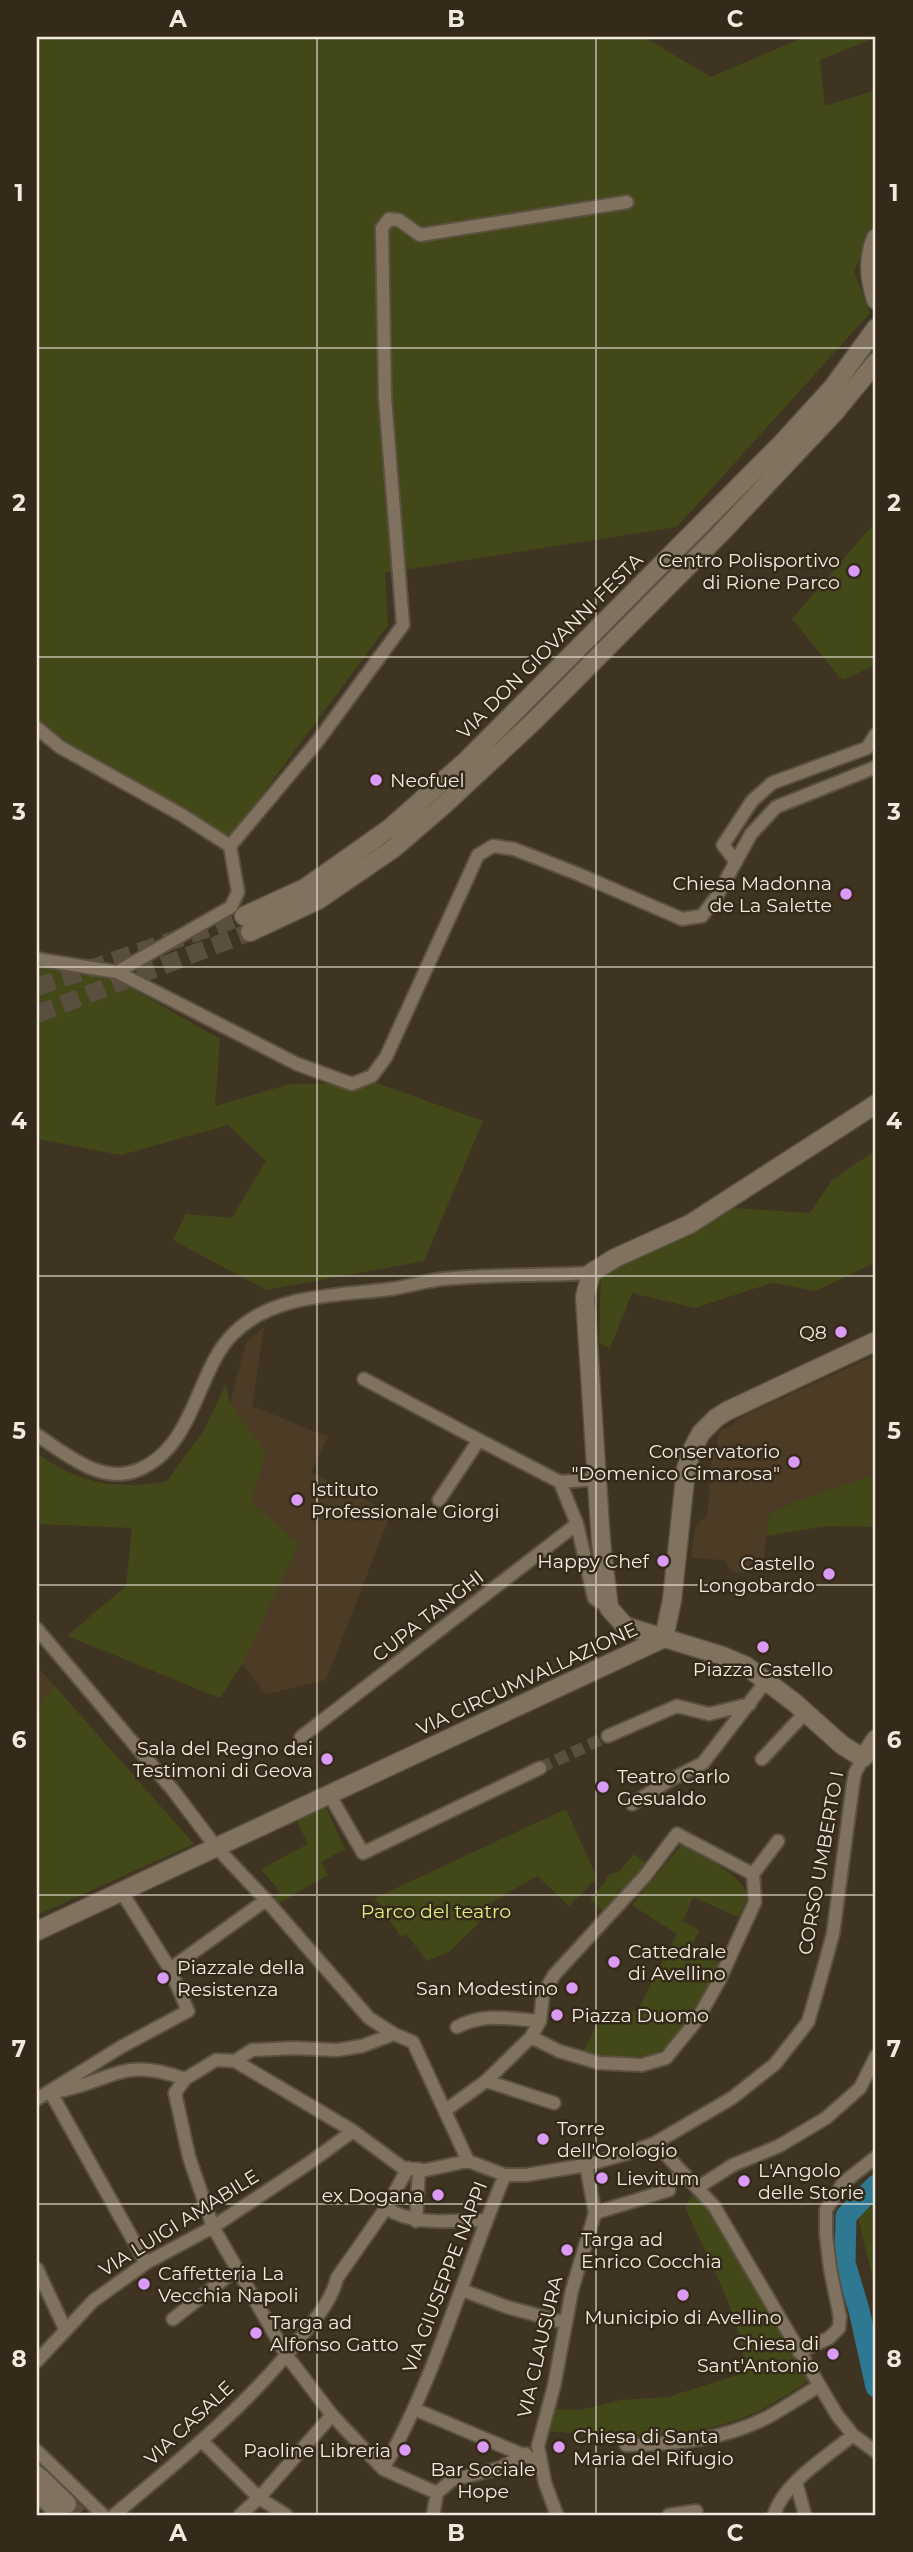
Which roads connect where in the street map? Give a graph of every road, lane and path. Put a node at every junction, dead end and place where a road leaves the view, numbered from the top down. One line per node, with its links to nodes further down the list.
1 (627, 202): 9 (street)
2 (876, 238): 3 (street)
3 (876, 300)
4 (876, 328): 5 (street, VIA DON GIOVANNI FESTA)
5 (876, 362)
6 (37, 728): 9 (street)
7 (876, 734): 10 (street)
8 (876, 767): 10 (street)
9 (230, 846): 12 (street)
10 (736, 862): 12 (street)
11 (37, 959): 12 (street)
12 (117, 972)
13 (876, 1104): 14 (street)
14 (591, 1273): 17 (street); 19 (street)
15 (876, 1340): 25 (street, VIA CIRCUMVALLAZIONE)
16 (364, 1379): 18 (street)
17 (37, 1435)
18 (479, 1440): 20 (street); 21 (street)
19 (597, 1479): 20 (street); 23 (street)
20 (559, 1482): 22 (street)
21 (439, 1500)
22 (577, 1524): 23 (street); 30 (street, CUPA TANGHI)
23 (609, 1608): 25 (street)
24 (37, 1629): 38 (street)
25 (664, 1638): 26 (street); 35 (street, VIA CIRCUMVALLAZIONE)
26 (767, 1680): 27 (street); 28 (street)
27 (750, 1704): 29 (street); 36 (street)
28 (805, 1713): 32 (street); 33 (street)
29 (608, 1736)
30 (301, 1737)
31 (876, 1739): 32 (street, CORSO UMBERTO I)
32 (863, 1758): 57 (street, CORSO UMBERTO I)
33 (762, 1759)
34 (540, 1768): 35 (street)
35 (329, 1794): 38 (street, VIA CIRCUMVALLAZIONE)
36 (632, 1804)
37 (778, 1841): 39 (street)
38 (216, 1847): 40 (street, VIA CIRCUMVALLAZIONE); 41 (street)
39 (753, 1874): 44 (street); 47 (street)
40 (121, 1891): 42 (street, VIA CIRCUMVALLAZIONE); 43 (street)
41 (266, 1900): 43 (street); 46 (street)
42 (37, 1931)
43 (170, 1969): 52 (street)
44 (540, 2021): 45 (street); 47 (street)
45 (457, 2026)
46 (394, 2035): 49 (street); 55 (street)
47 (531, 2036): 51 (street)
48 (876, 2056): 64 (street)
49 (235, 2061): 50 (street); 56 (street)
50 (185, 2079): 52 (street); 69 (street)
51 (486, 2081): 54 (street); 55 (street)
52 (51, 2093): 53 (street); 70 (street)
53 (37, 2099)
54 (554, 2102)
55 (446, 2110): 59 (street)
56 (353, 2131): 61 (street); 69 (street, VIA LUIGI AMABILE)
57 (655, 2143): 60 (street, CORSO UMBERTO I); 63 (street)
58 (876, 2157): 77 (street)
59 (468, 2161): 61 (street); 62 (street)
60 (586, 2165): 62 (street, CORSO UMBERTO I); 66 (street)
61 (414, 2169): 65 (street, VIA CASALE); 68 (street)
62 (505, 2175): 67 (street, VIA GIUSEPPE NAPPI)
63 (684, 2175): 64 (street); 66 (street)
64 (697, 2188): 77 (street)
65 (386, 2208): 68 (street); 78 (street, VIA CASALE)
66 (595, 2213): 75 (street, VIA CLAUSURA)
67 (486, 2220): 68 (street); 73 (street, VIA GIUSEPPE NAPPI)
68 (416, 2221)
69 (213, 2227): 70 (street, VIA LUIGI AMABILE); 72 (street)
70 (146, 2263): 76 (street, VIA LUIGI AMABILE)
71 (37, 2269): 76 (street)
72 (237, 2269): 74 (street); 78 (street)
73 (462, 2290): 75 (street); 81 (street, VIA GIUSEPPE NAPPI)
74 (173, 2319)
75 (566, 2323): 86 (street, VIA CLAUSURA)
76 (65, 2329): 79 (street, VIA LUIGI AMABILE)
77 (799, 2352): 80 (street)
78 (287, 2356): 82 (street); 84 (street, VIA CASALE)
79 (37, 2361)
80 (819, 2386): 83 (street); 85 (street)
81 (414, 2409): 87 (street); 93 (street, VIA GIUSEPPE NAPPI)
82 (332, 2415): 93 (street); 98 (street)
83 (853, 2435): 89 (street); 95 (street)
84 (202, 2441): 98 (street); 102 (street, VIA CASALE)
85 (626, 2445)
86 (538, 2446): 90 (street); 91 (street)
87 (506, 2448): 90 (street); 92 (street)
88 (37, 2451): 101 (street)
89 (876, 2452)
90 (523, 2456): 91 (street); 92 (street)
91 (540, 2462): 106 (street)
92 (508, 2464): 96 (street)
93 (383, 2469): 96 (street)
94 (37, 2475): 99 (street)
95 (796, 2482): 108 (street); 109 (street)
96 (437, 2493): 105 (street)
97 (37, 2496): 99 (street)
98 (259, 2498): 103 (street); 104 (street)
99 (63, 2510)
100 (696, 2511): 107 (street)
101 (103, 2515)
102 (114, 2515)
103 (240, 2515)
104 (286, 2515)
105 (433, 2515)
106 (557, 2515)
107 (669, 2515)
108 (774, 2515)
109 (805, 2515)

